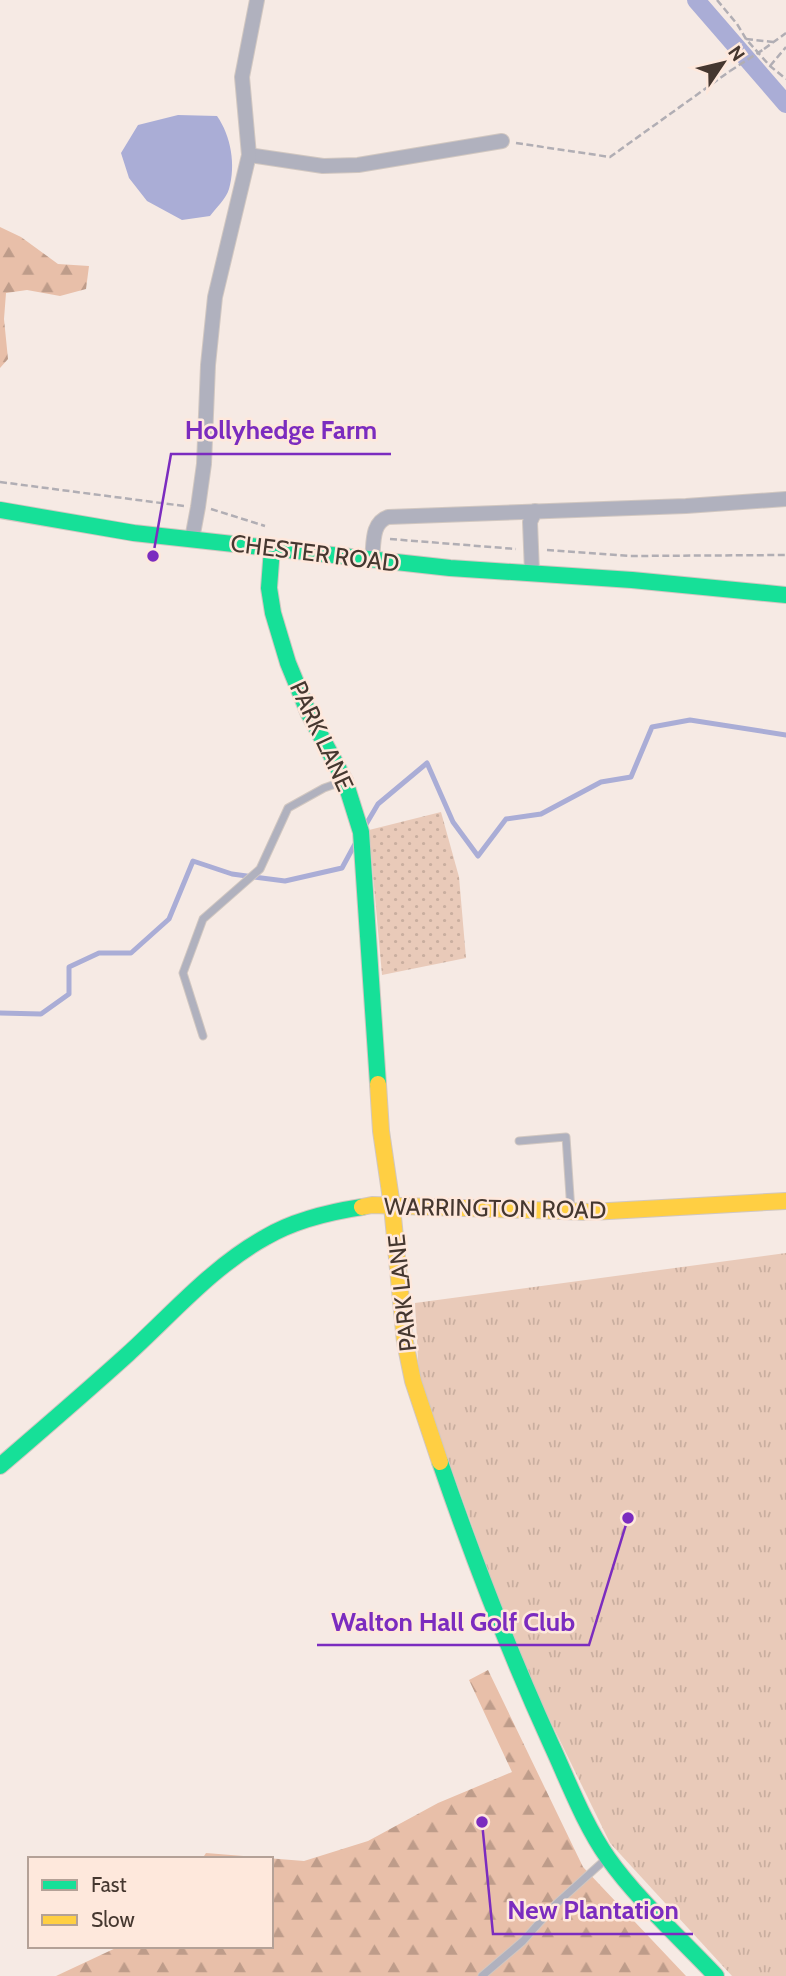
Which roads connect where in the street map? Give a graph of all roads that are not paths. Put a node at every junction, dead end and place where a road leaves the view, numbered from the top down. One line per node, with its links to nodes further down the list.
1 (257, 0): 3 (street)
2 (502, 141): 3 (street)
3 (249, 155): 7 (street)
4 (786, 499): 6 (street)
5 (0, 510): 7 (main road, CHESTER ROAD)
6 (535, 511): 9 (street); 10 (street)
7 (192, 539): 8 (main road, CHESTER ROAD)
8 (272, 548): 9 (main road, CHESTER ROAD); 14 (main road, PARK LANE)
9 (372, 560): 10 (main road, CHESTER ROAD)
10 (532, 572): 11 (main road, CHESTER ROAD)
11 (632, 580): 12 (main road, CHESTER ROAD); 13 (main road, CHESTER ROAD)
12 (786, 584)
13 (786, 595)
14 (345, 781): 15 (lane); 18 (main road, PARK LANE)
15 (202, 1036)
16 (519, 1141): 19 (lane)
17 (786, 1201): 19 (main road, WARRINGTON ROAD)
18 (392, 1206): 19 (main road, WARRINGTON ROAD); 20 (main road, WARRINGTON ROAD); 21 (main road, PARK LANE)
19 (570, 1211)
20 (0, 1466)
21 (608, 1858): 22 (lane); 23 (main road, PARK LANE)
22 (482, 1976)
23 (716, 1976)

